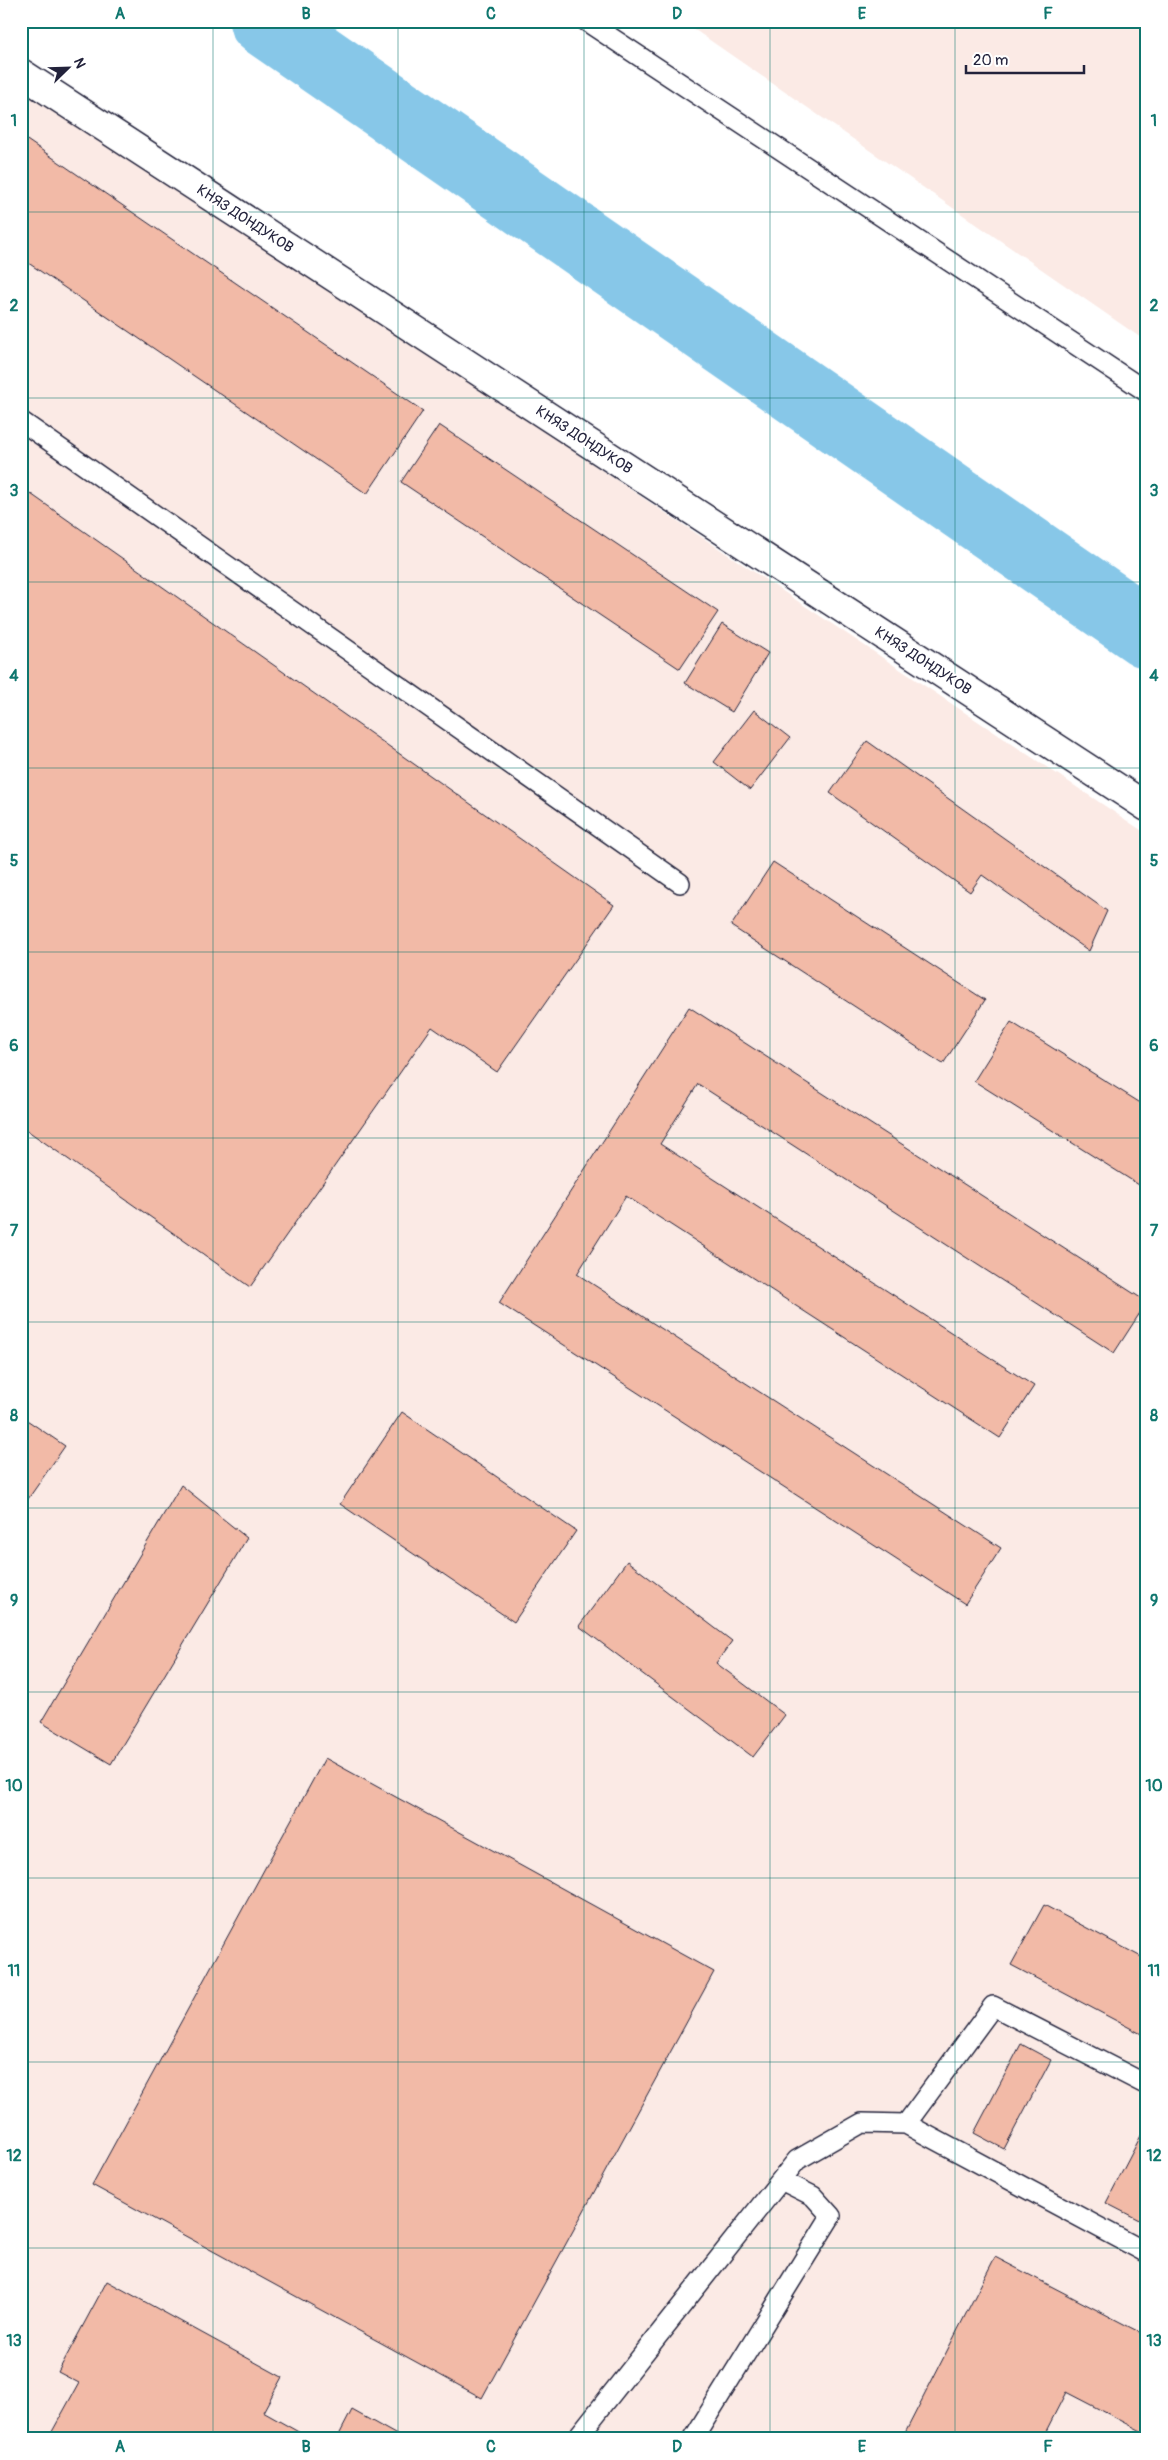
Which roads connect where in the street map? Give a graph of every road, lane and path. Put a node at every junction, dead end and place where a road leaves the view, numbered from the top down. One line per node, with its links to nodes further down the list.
1 (586, 21): 3 (lane)
2 (21, 73): 5 (street, КНЯЗ ДОНДУКОВ)
3 (1147, 392)
4 (21, 421): 6 (lane)
5 (1147, 807)
6 (680, 883)
7 (1147, 2085): 8 (lane)
8 (906, 2124): 9 (lane); 10 (lane)
9 (781, 2180): 11 (lane); 12 (lane)
10 (1147, 2253)
11 (576, 2439)
12 (693, 2439)

